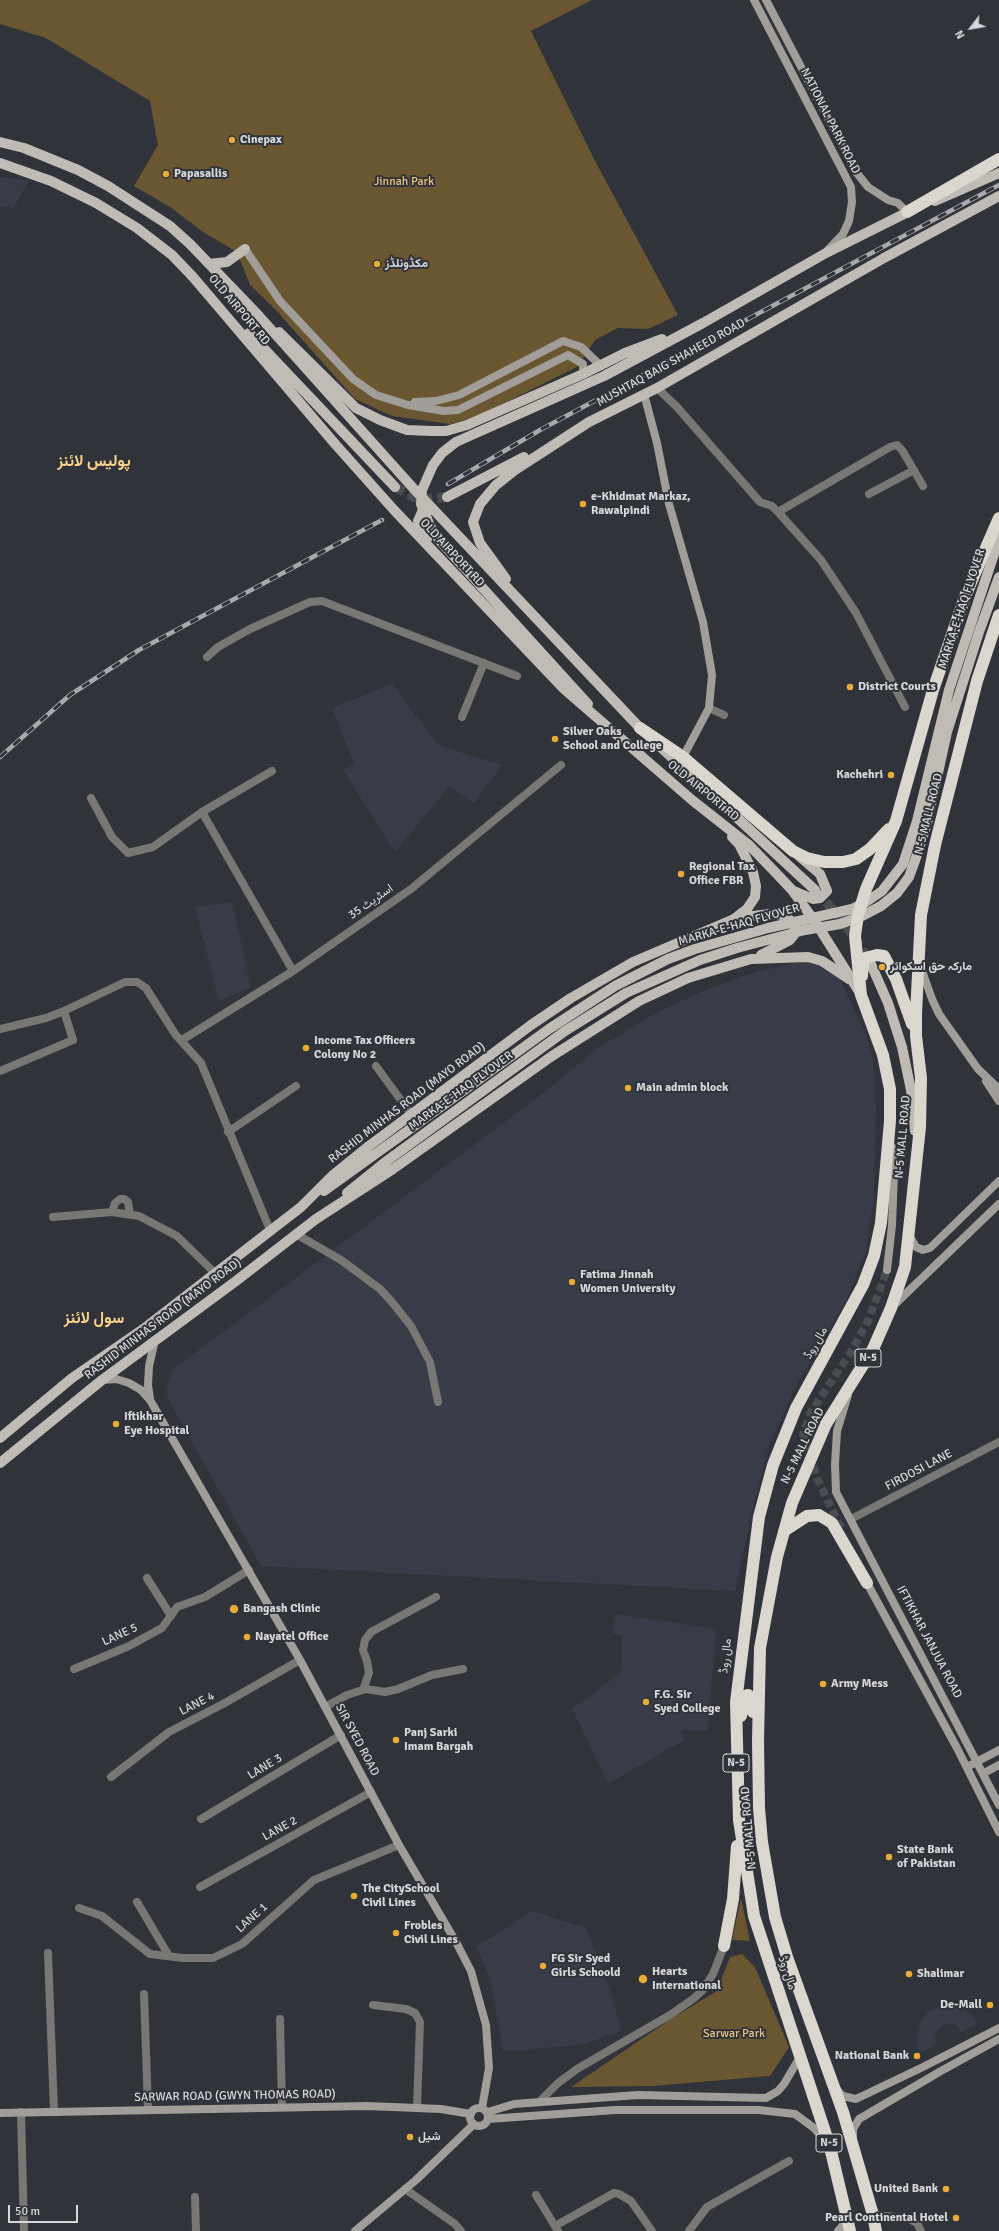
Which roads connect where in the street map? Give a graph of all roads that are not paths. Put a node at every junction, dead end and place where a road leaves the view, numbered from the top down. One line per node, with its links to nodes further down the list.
1 (754, 0): 10 (street, NATIONAL PARK ROAD)
2 (766, 0): 8 (street, NATIONAL PARK ROAD)
3 (0, 142): 11 (main road, OLD AIRPORT RD)
4 (999, 159): 8 (highway)
5 (0, 163): 12 (main road, OLD AIRPORT RD)
6 (999, 173): 8 (main road)
7 (999, 196): 17 (main road, MUSHTAQ BAIG SHAHEED ROAD)
8 (907, 212): 10 (main road)
9 (245, 249): 11 (main road); 19 (street)
10 (826, 253): 14 (main road)
11 (209, 264): 13 (main road, OLD AIRPORT RD)
12 (194, 277): 23 (main road); 30 (main road, OLD AIRPORT RD)
13 (259, 316): 16 (main road, MUSHTAQ BAIG SHAHEED ROAD); 28 (main road, OLD AIRPORT RD)
14 (703, 323): 15 (main road, MUSHTAQ BAIG SHAHEED ROAD); 42 (main road)
15 (600, 365): 16 (main road, MUSHTAQ BAIG SHAHEED ROAD); 19 (street)
16 (583, 374): 19 (street)
17 (657, 388): 18 (main road, MUSHTAQ BAIG SHAHEED ROAD); 26 (street)
18 (644, 394): 20 (main road, MUSHTAQ BAIG SHAHEED ROAD); 38 (street)
19 (376, 395)
20 (589, 422): 25 (main road); 32 (main road, MUSHTAQ BAIG SHAHEED ROAD)
21 (914, 470): 22 (street); 24 (street); 26 (street)
22 (923, 486)
23 (395, 487)
24 (869, 494)
25 (446, 497)
26 (778, 512): 37 (street)
27 (999, 518): 49 (highway)
28 (458, 535): 30 (main road); 32 (main road, OLD AIRPORT RD)
29 (999, 539): 50 (main road, MARKA-E-HAQ FLYOVER)
30 (440, 559): 42 (main road, OLD AIRPORT RD)
31 (999, 577): 50 (main road, MARKA-E-HAQ FLYOVER)
32 (532, 615): 41 (main road, OLD AIRPORT RD)
33 (999, 615): 55 (highway, N-5 MALL ROAD / N-5)
34 (207, 657): 35 (street)
35 (484, 663): 36 (street); 40 (street)
36 (518, 676)
37 (906, 707)
38 (709, 708): 39 (street); 43 (street)
39 (724, 715)
40 (462, 717)
41 (640, 728): 43 (highway); 53 (main road, OLD AIRPORT RD)
42 (611, 731): 47 (main road, OLD AIRPORT RD)
43 (683, 757): 51 (highway)
44 (561, 765): 58 (street, اسٹریٹ 35)
45 (272, 771): 48 (street)
46 (91, 798): 48 (street)
47 (692, 800): 52 (main road, OLD AIRPORT RD); 54 (main road, RASHID MINHAS ROAD (MAYO ROAD))
48 (202, 812): 58 (street)
49 (896, 821): 51 (highway); 59 (highway)
50 (922, 822): 76 (main road, MARKA-E-HAQ FLYOVER); 80 (main road, MARKA-E-HAQ FLYOVER)
51 (793, 851): 52 (main road)
52 (792, 890): 59 (main road, OLD AIRPORT RD)
53 (815, 890)
54 (734, 919): 56 (main road); 70 (main road, RASHID MINHAS ROAD (MAYO ROAD))
55 (918, 954): 62 (highway, N-5 MALL ROAD / N-5); 65 (street)
56 (751, 959): 59 (main road, RASHID MINHAS ROAD (MAYO ROAD)); 80 (main road, RASHID MINHAS ROAD (MAYO ROAD))
57 (870, 962): 73 (main road)
58 (293, 971): 63 (street, اسٹریٹ 35)
59 (861, 995): 62 (highway); 71 (highway, مال روڈ)
60 (64, 1011): 61 (street); 63 (street); 66 (street)
61 (0, 1028)
62 (916, 1036): 73 (highway, N-5 MALL ROAD / N-5)
63 (182, 1040): 72 (street)
64 (376, 1066): 70 (street)
65 (978, 1069): 68 (street); 69 (street)
66 (0, 1071)
67 (296, 1086): 72 (street)
68 (999, 1089)
69 (999, 1101)
70 (412, 1114): 76 (main road, RASHID MINHAS ROAD (MAYO ROAD))
71 (890, 1121): 84 (street); 102 (highway, مال روڈ / N-5)
72 (228, 1132): 81 (street)
73 (917, 1149): 82 (highway, N-5 MALL ROAD / N-5)
74 (999, 1181): 82 (street)
75 (999, 1204): 86 (street)
76 (301, 1208): 81 (main road, RASHID MINHAS ROAD (MAYO ROAD))
77 (112, 1212): 78 (street); 78 (street); 79 (street)
78 (130, 1214): 85 (street)
79 (53, 1217)
80 (316, 1219): 83 (main road, RASHID MINHAS ROAD (MAYO ROAD))
81 (270, 1230): 85 (main road, RASHID MINHAS ROAD (MAYO ROAD))
82 (908, 1233): 86 (highway, N-5 MALL ROAD / N-5)
83 (296, 1234): 87 (main road, RASHID MINHAS ROAD (MAYO ROAD)); 91 (street)
84 (887, 1270)
85 (215, 1273): 92 (main road, RASHID MINHAS ROAD (MAYO ROAD))
86 (891, 1308): 89 (highway, N-5 MALL ROAD / N-5)
87 (155, 1340): 88 (main road, RASHID MINHAS ROAD (MAYO ROAD)); 90 (street, SIR SYED ROAD)
88 (102, 1380): 90 (street, SIR SYED ROAD); 94 (main road, RASHID MINHAS ROAD (MAYO ROAD))
89 (851, 1385): 95 (street, IFTIKHAR JANJUA ROAD); 96 (highway, N-5 MALL ROAD / N-5)
90 (150, 1400): 97 (street, SIR SYED ROAD)
91 (438, 1402)
92 (0, 1438)
93 (999, 1442): 95 (street, FIRDOSI LANE)
94 (0, 1463)
95 (851, 1520): 113 (street, IFTIKHAR JANJUA ROAD)
96 (784, 1531): 99 (highway); 103 (highway, N-5 MALL ROAD / N-5)
97 (249, 1570): 101 (street, LANE 5); 104 (street, SIR SYED ROAD)
98 (147, 1578): 101 (street)
99 (867, 1583): 115 (street)
100 (436, 1597): 107 (street)
101 (171, 1616): 105 (street, LANE 5)
102 (741, 1645): 103 (highway); 110 (highway, مال روڈ / N-5)
103 (760, 1648): 111 (highway, N-5 MALL ROAD / N-5)
104 (300, 1660): 108 (street, SIR SYED ROAD); 117 (street, LANE 4)
105 (74, 1669)
106 (463, 1669): 107 (street)
107 (363, 1690): 108 (street)
108 (325, 1706): 109 (street, SIR SYED ROAD)
109 (341, 1735): 118 (street, SIR SYED ROAD); 120 (street, LANE 3)
110 (736, 1739): 111 (highway); 121 (highway, مال روڈ / N-5)
111 (758, 1741): 136 (highway, N-5 MALL ROAD / N-5)
112 (999, 1750): 113 (street)
113 (978, 1761): 115 (street); 116 (street, IFTIKHAR JANJUA ROAD)
114 (999, 1765): 116 (street)
115 (967, 1767): 122 (street)
116 (984, 1773): 119 (street, IFTIKHAR JANJUA ROAD)
117 (111, 1777)
118 (371, 1792): 123 (street, SIR SYED ROAD); 124 (street, LANE 2)
119 (999, 1805)
120 (201, 1819)
121 (739, 1820): 127 (highway); 135 (highway, مال روڈ / N-5)
122 (999, 1832)
123 (399, 1845): 129 (street, LANE 1); 144 (street, SIR SYED ROAD)
124 (200, 1887)
125 (137, 1902): 129 (street)
126 (78, 1908): 129 (street, LANE 1)
127 (724, 1946): 137 (street)
128 (48, 1953): 141 (street)
129 (169, 1956)
130 (144, 1994): 140 (street)
131 (373, 2005): 139 (street)
132 (280, 2019): 138 (street)
133 (999, 2028): 136 (street)
134 (999, 2039): 147 (street)
135 (800, 2056): 137 (street); 148 (highway, مال روڈ / N-5)
136 (834, 2086): 147 (highway, N-5)
137 (540, 2101): 144 (street)
138 (282, 2107): 139 (street, SARWAR ROAD (GWYN THOMAS ROAD)); 140 (street, SARWAR ROAD (GWYN THOMAS ROAD))
139 (417, 2108): 145 (street, SARWAR ROAD (GWYN THOMAS ROAD))
140 (148, 2110): 141 (street, SARWAR ROAD (GWYN THOMAS ROAD))
141 (54, 2111): 142 (street, SARWAR ROAD (GWYN THOMAS ROAD))
142 (21, 2112): 143 (street, SARWAR ROAD (GWYN THOMAS ROAD)); 156 (street)
143 (0, 2113)
144 (486, 2113): 145 (street); 146 (street); 148 (street)
145 (470, 2114): 146 (street)
146 (474, 2124): 150 (street)
147 (852, 2142): 153 (highway, N-5)
148 (830, 2147): 154 (highway, مال روڈ / N-5)
149 (789, 2161): 161 (street)
150 (406, 2189): 158 (street); 159 (street)
151 (536, 2195): 155 (street)
152 (195, 2197): 157 (street)
153 (873, 2215): 164 (highway, N-5); 165 (street)
154 (848, 2218): 162 (street); 163 (highway, مال روڈ / N-5)
155 (556, 2228): 160 (street)
156 (24, 2231)
157 (196, 2231)
158 (355, 2231)
159 (461, 2231)
160 (652, 2231)
161 (688, 2231)
162 (838, 2231)
163 (850, 2231)
164 (876, 2231)
165 (921, 2231)

